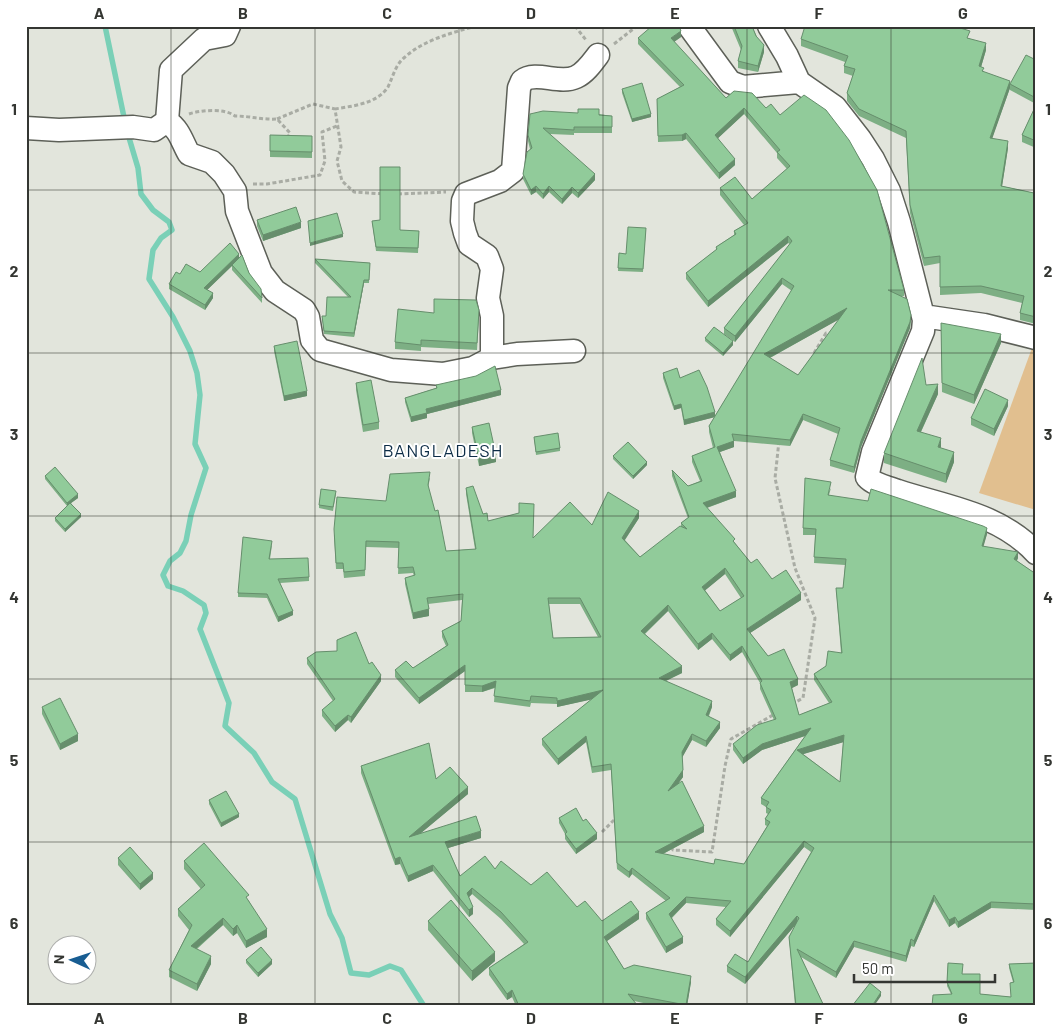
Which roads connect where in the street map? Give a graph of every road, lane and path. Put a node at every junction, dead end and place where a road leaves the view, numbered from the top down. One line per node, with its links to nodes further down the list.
1 (229, 26): 6 (street)
2 (476, 26): 9 (path)
3 (637, 26): 7 (path)
4 (689, 26): 8 (street)
5 (769, 26): 8 (street)
6 (194, 37): 11 (street)
7 (598, 56): 16 (street)
8 (799, 82): 17 (street)
9 (335, 109): 10 (path); 12 (path)
10 (277, 119): 11 (path); 14 (path)
11 (167, 121): 13 (street); 15 (street)
12 (339, 125): 15 (path); 16 (path)
13 (26, 128)
14 (287, 139)
15 (230, 183): 22 (street)
16 (463, 201): 22 (street)
17 (923, 316): 19 (street); 24 (street)
18 (832, 336): 21 (path)
19 (1036, 338)
20 (574, 351): 22 (street)
21 (812, 357)
22 (492, 358)
23 (780, 433): 25 (path)
24 (1036, 553)
25 (787, 707)
26 (779, 712): 29 (path)
27 (620, 814): 28 (path)
28 (602, 832)
29 (668, 844)

